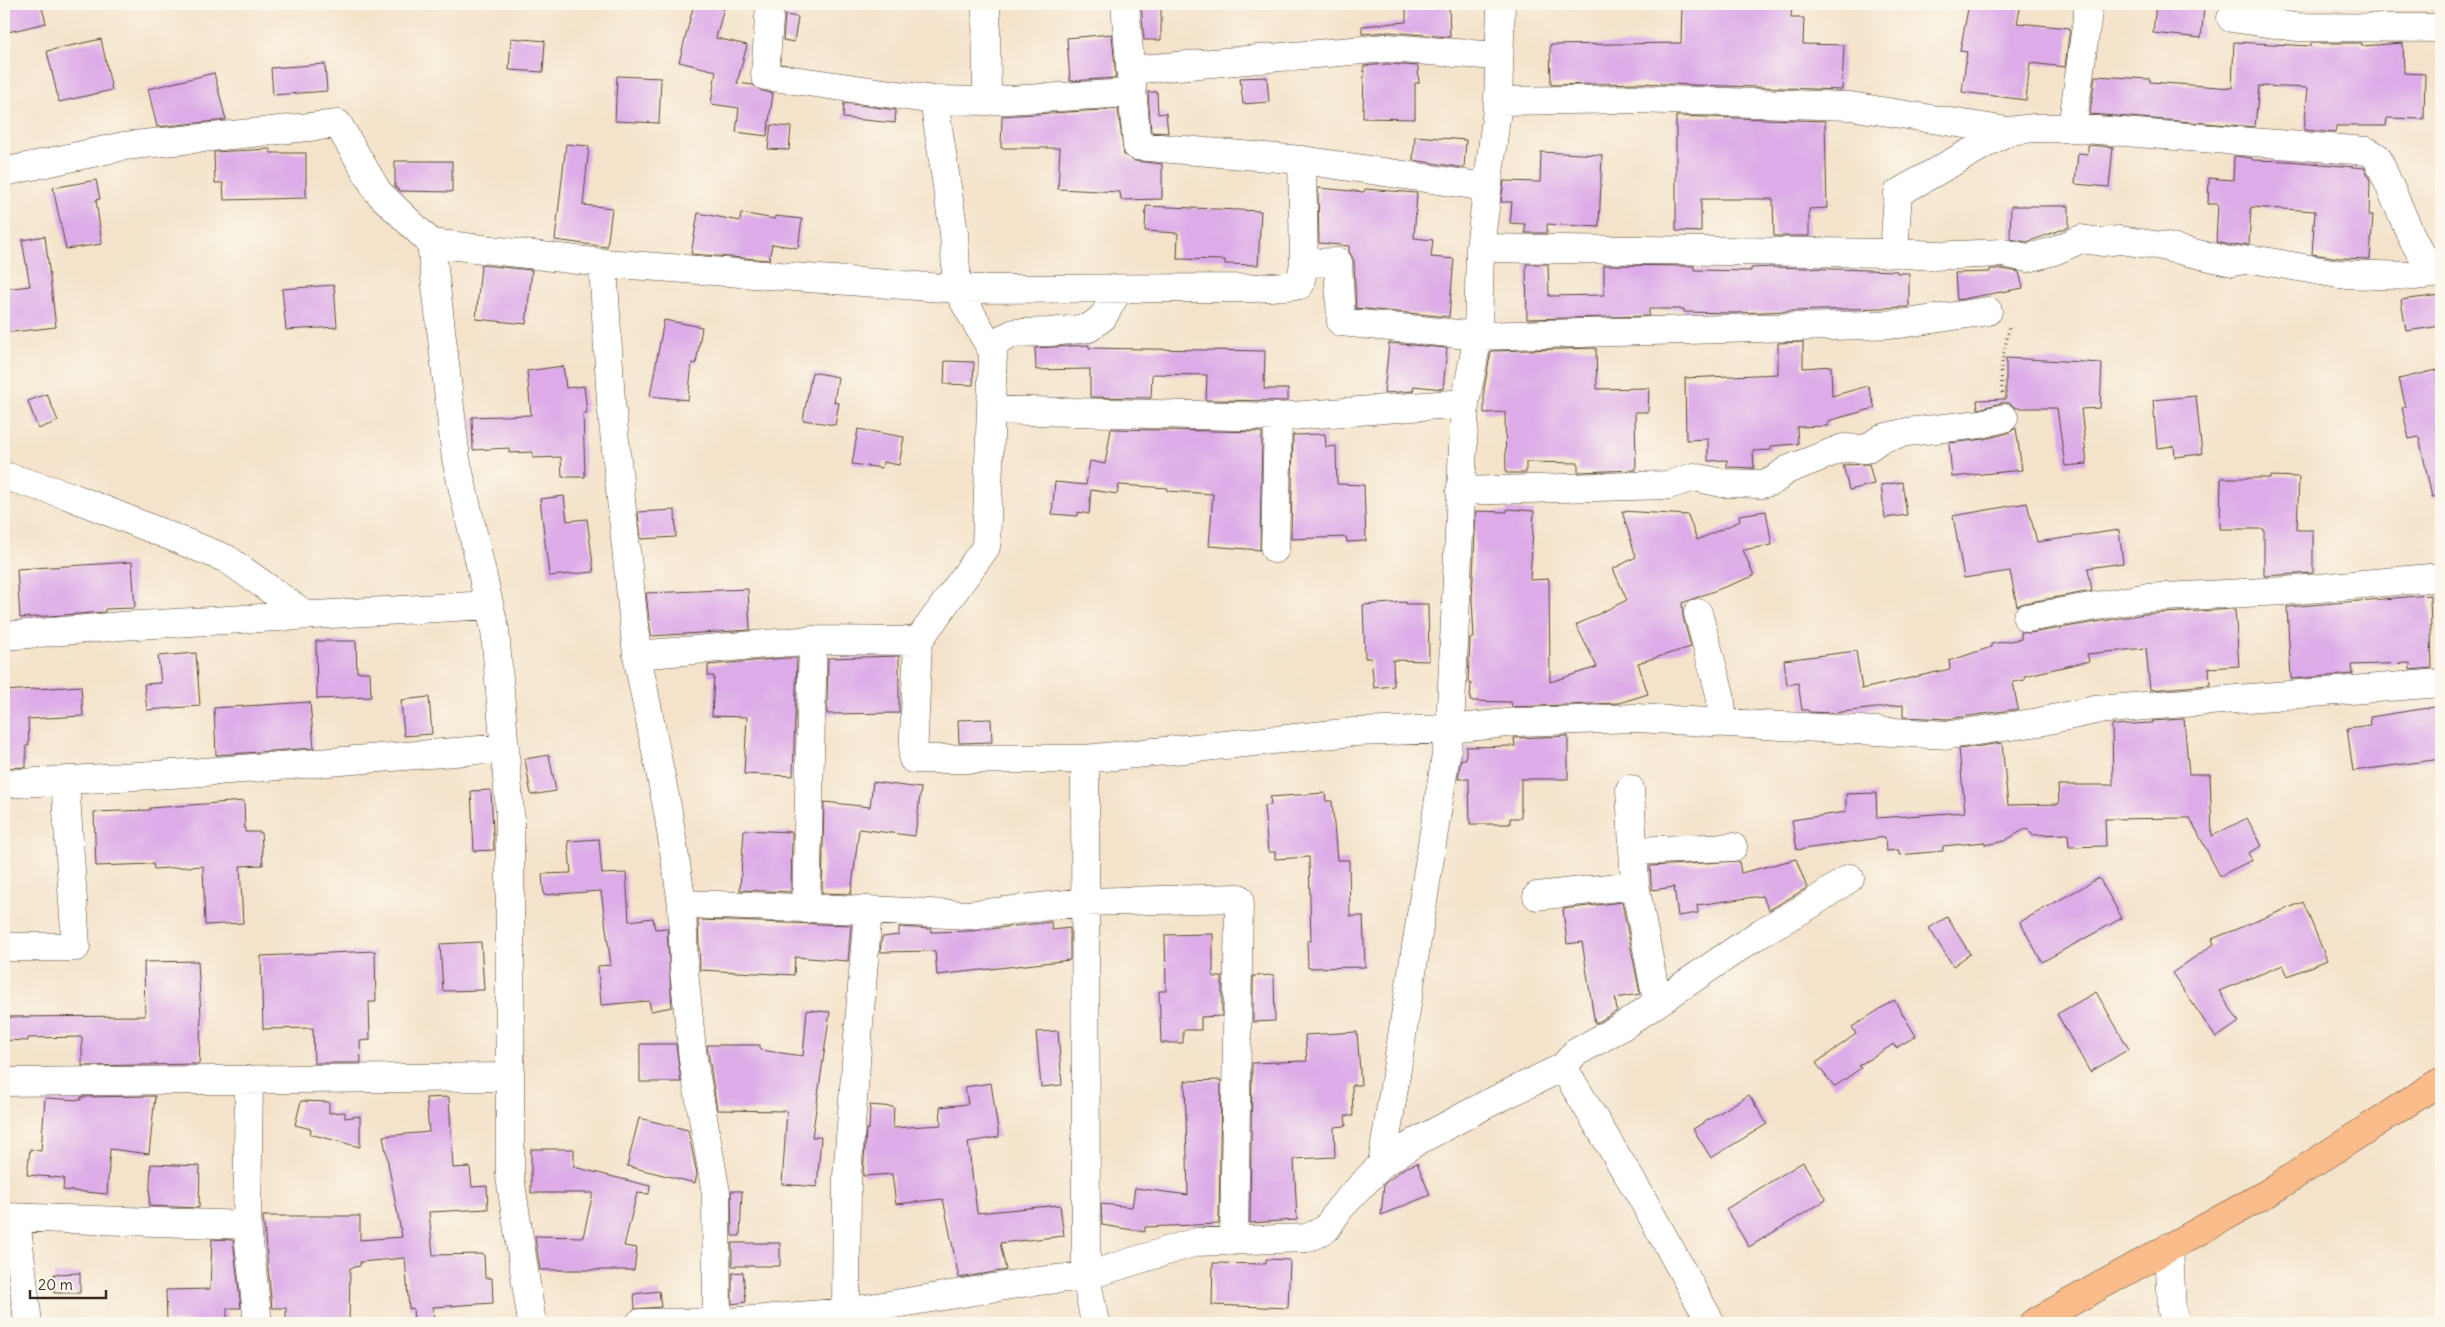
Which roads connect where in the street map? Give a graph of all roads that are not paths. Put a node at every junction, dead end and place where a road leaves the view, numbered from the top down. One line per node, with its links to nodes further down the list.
1 (770, 4): 10 (street)
2 (986, 4): 11 (street)
3 (1125, 4): 9 (street)
4 (1501, 4): 8 (street)
5 (2089, 4): 13 (street)
6 (2231, 18): 7 (street)
7 (2441, 28)
8 (1498, 56): 9 (street); 12 (street)
9 (1131, 82): 11 (street); 15 (street)
10 (934, 100): 11 (street); 26 (street)
11 (987, 101)
12 (1498, 101): 14 (street); 17 (street)
13 (2072, 128): 14 (street); 23 (street)
14 (2008, 131): 20 (street)
15 (1302, 160): 17 (street); 22 (street)
16 (4, 172): 18 (street)
17 (1486, 187): 19 (street)
18 (431, 243): 21 (street); 38 (street)
19 (1480, 248): 20 (street); 28 (street)
20 (1894, 253): 24 (street)
21 (602, 263): 26 (street); 45 (street)
22 (1304, 263): 25 (street); 28 (street)
23 (2441, 268)
24 (2441, 273)
25 (1119, 288): 26 (street); 29 (street)
26 (957, 289): 29 (street)
27 (1988, 311): 28 (street)
28 (1478, 336): 30 (street)
29 (989, 345): 31 (street)
30 (1465, 403): 32 (street); 35 (street)
31 (991, 410): 32 (street); 44 (street)
32 (1278, 417): 36 (street)
33 (2004, 418): 35 (street)
34 (8, 477): 40 (street)
35 (1460, 491): 48 (street)
36 (1275, 549)
37 (2441, 577): 41 (street)
38 (489, 605): 40 (street); 49 (street)
39 (1698, 613): 47 (street)
40 (306, 615): 42 (street)
41 (2027, 618)
42 (4, 636)
43 (813, 640): 44 (street); 45 (street); 61 (street)
44 (918, 641): 50 (street)
45 (637, 655): 60 (street)
46 (2441, 684): 47 (street)
47 (1722, 721): 48 (street)
48 (1450, 730): 50 (street); 70 (street)
49 (505, 748): 51 (street); 66 (street)
50 (1085, 759): 59 (street)
51 (65, 780): 52 (street); 63 (street)
52 (4, 784)
53 (1630, 789): 55 (street)
54 (1733, 847): 55 (street)
55 (1633, 851): 57 (street)
56 (1850, 878): 64 (street)
57 (1636, 885): 58 (street); 64 (street)
58 (1537, 896)
59 (1086, 902): 62 (street); 73 (street); 75 (street)
60 (682, 904): 61 (street); 81 (street)
61 (806, 908): 62 (street)
62 (868, 910): 76 (street)
63 (4, 947)
64 (1658, 1001): 65 (street)
65 (1563, 1067): 70 (street); 83 (street)
66 (510, 1077): 67 (street); 79 (street)
67 (249, 1080): 69 (street); 72 (street)
68 (2441, 1081): 74 (highway)
69 (4, 1082)
70 (1382, 1164): 73 (street)
71 (10, 1218): 72 (street); 77 (street)
72 (247, 1225): 78 (street)
73 (1234, 1241): 75 (street)
74 (2170, 1247): 84 (highway); 85 (street)
75 (1086, 1276): 76 (street); 82 (street)
76 (846, 1312): 81 (street)
77 (28, 1323)
78 (258, 1323)
79 (532, 1323)
80 (640, 1323): 81 (street)
81 (704, 1323)
82 (1095, 1323)
83 (1711, 1323)
84 (2033, 1323)
85 (2176, 1323)

